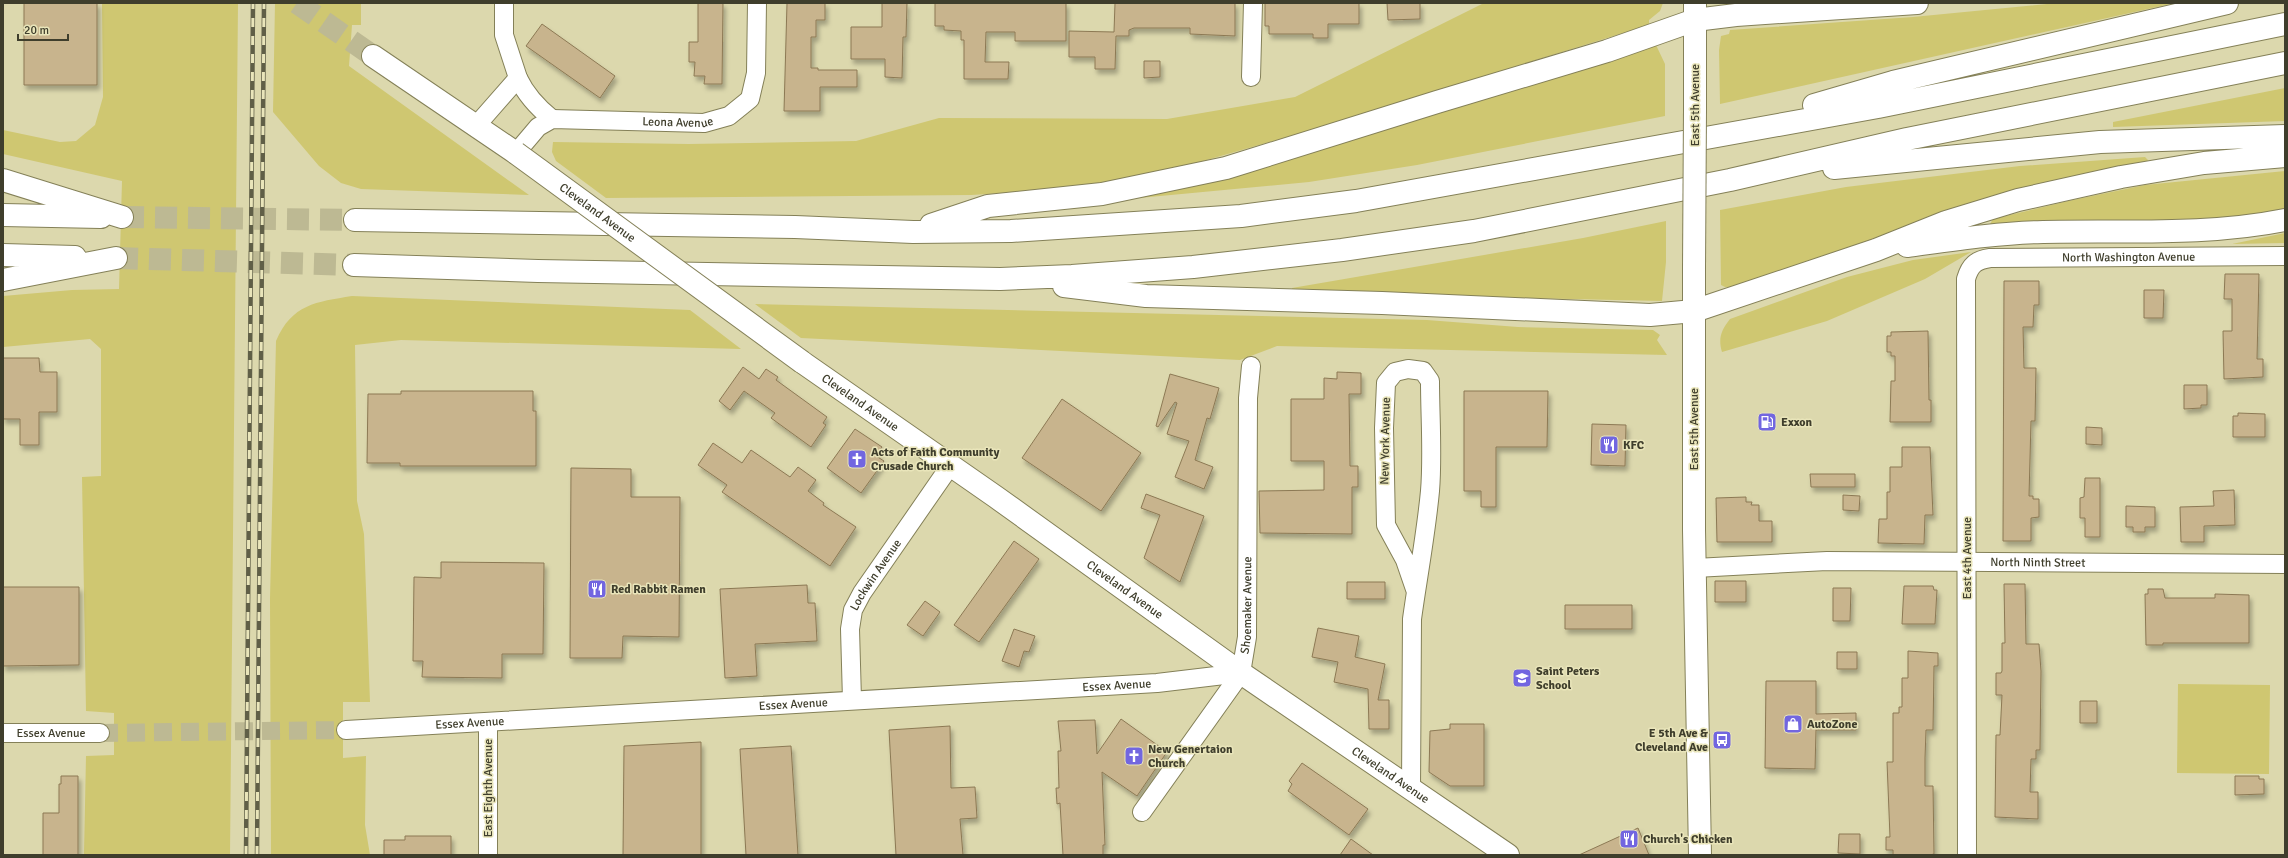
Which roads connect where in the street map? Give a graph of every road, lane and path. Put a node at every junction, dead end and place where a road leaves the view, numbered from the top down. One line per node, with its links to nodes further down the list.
1 (504, 3): 10 (street)
2 (758, 3): 12 (street, Leona Avenue)
3 (1253, 3): 11 (street)
4 (1916, 3): 6 (main road)
5 (2227, 3): 14 (main road)
6 (1695, 12): 23 (main road); 31 (main road, East 5th Avenue, bridge)
7 (2285, 24): 14 (main road)
8 (373, 56): 13 (main road, Cleveland Avenue)
9 (2285, 63): 19 (main road)
10 (518, 78): 12 (street); 13 (street)
11 (1251, 78)
12 (552, 119): 16 (street)
13 (475, 127): 16 (main road, Cleveland Avenue)
14 (1711, 135): 23 (main road)
15 (2285, 136): 19 (main road)
16 (516, 153): 33 (main road, Cleveland Avenue, bridge)
17 (2285, 156): 24 (main road)
18 (3, 180): 20 (main road)
19 (1730, 180): 29 (main road)
20 (3, 215)
21 (355, 220): 23 (main road)
22 (2285, 220): 24 (main road)
23 (913, 232)
24 (1876, 250): 31 (main road)
25 (3, 255): 30 (main road)
26 (2285, 256): 27 (street, North Washington Avenue)
27 (1973, 264): 34 (street, East 4th Avenue)
28 (354, 265): 29 (main road)
29 (1000, 279): 31 (main road)
30 (3, 280)
31 (1694, 311): 36 (main road, East 5th Avenue)
32 (1251, 366): 38 (street, Shoemaker Avenue)
33 (950, 466): 38 (main road, Cleveland Avenue); 39 (street, Lockwin Avenue)
34 (1967, 562): 35 (street, North Ninth Street); 36 (street, North Ninth Street); 49 (street, East 4th Avenue)
35 (2285, 564)
36 (1695, 568): 48 (main road, East 5th Avenue)
37 (1416, 592): 37 (street, New York Avenue); 44 (street, New York Avenue)
38 (1241, 673): 39 (street, Essex Avenue); 44 (main road, Cleveland Avenue); 45 (street, Shoemaker Avenue)
39 (852, 700): 40 (street, Essex Avenue)
40 (488, 722): 41 (street, Essex Avenue); 46 (street, East Eighth Avenue)
41 (346, 730)
42 (3, 733): 43 (street, Essex Avenue)
43 (100, 733)
44 (1411, 790): 47 (main road, Cleveland Avenue)
45 (1142, 812)
46 (488, 855)
47 (1508, 855)
48 (1700, 855)
49 (1967, 855)

